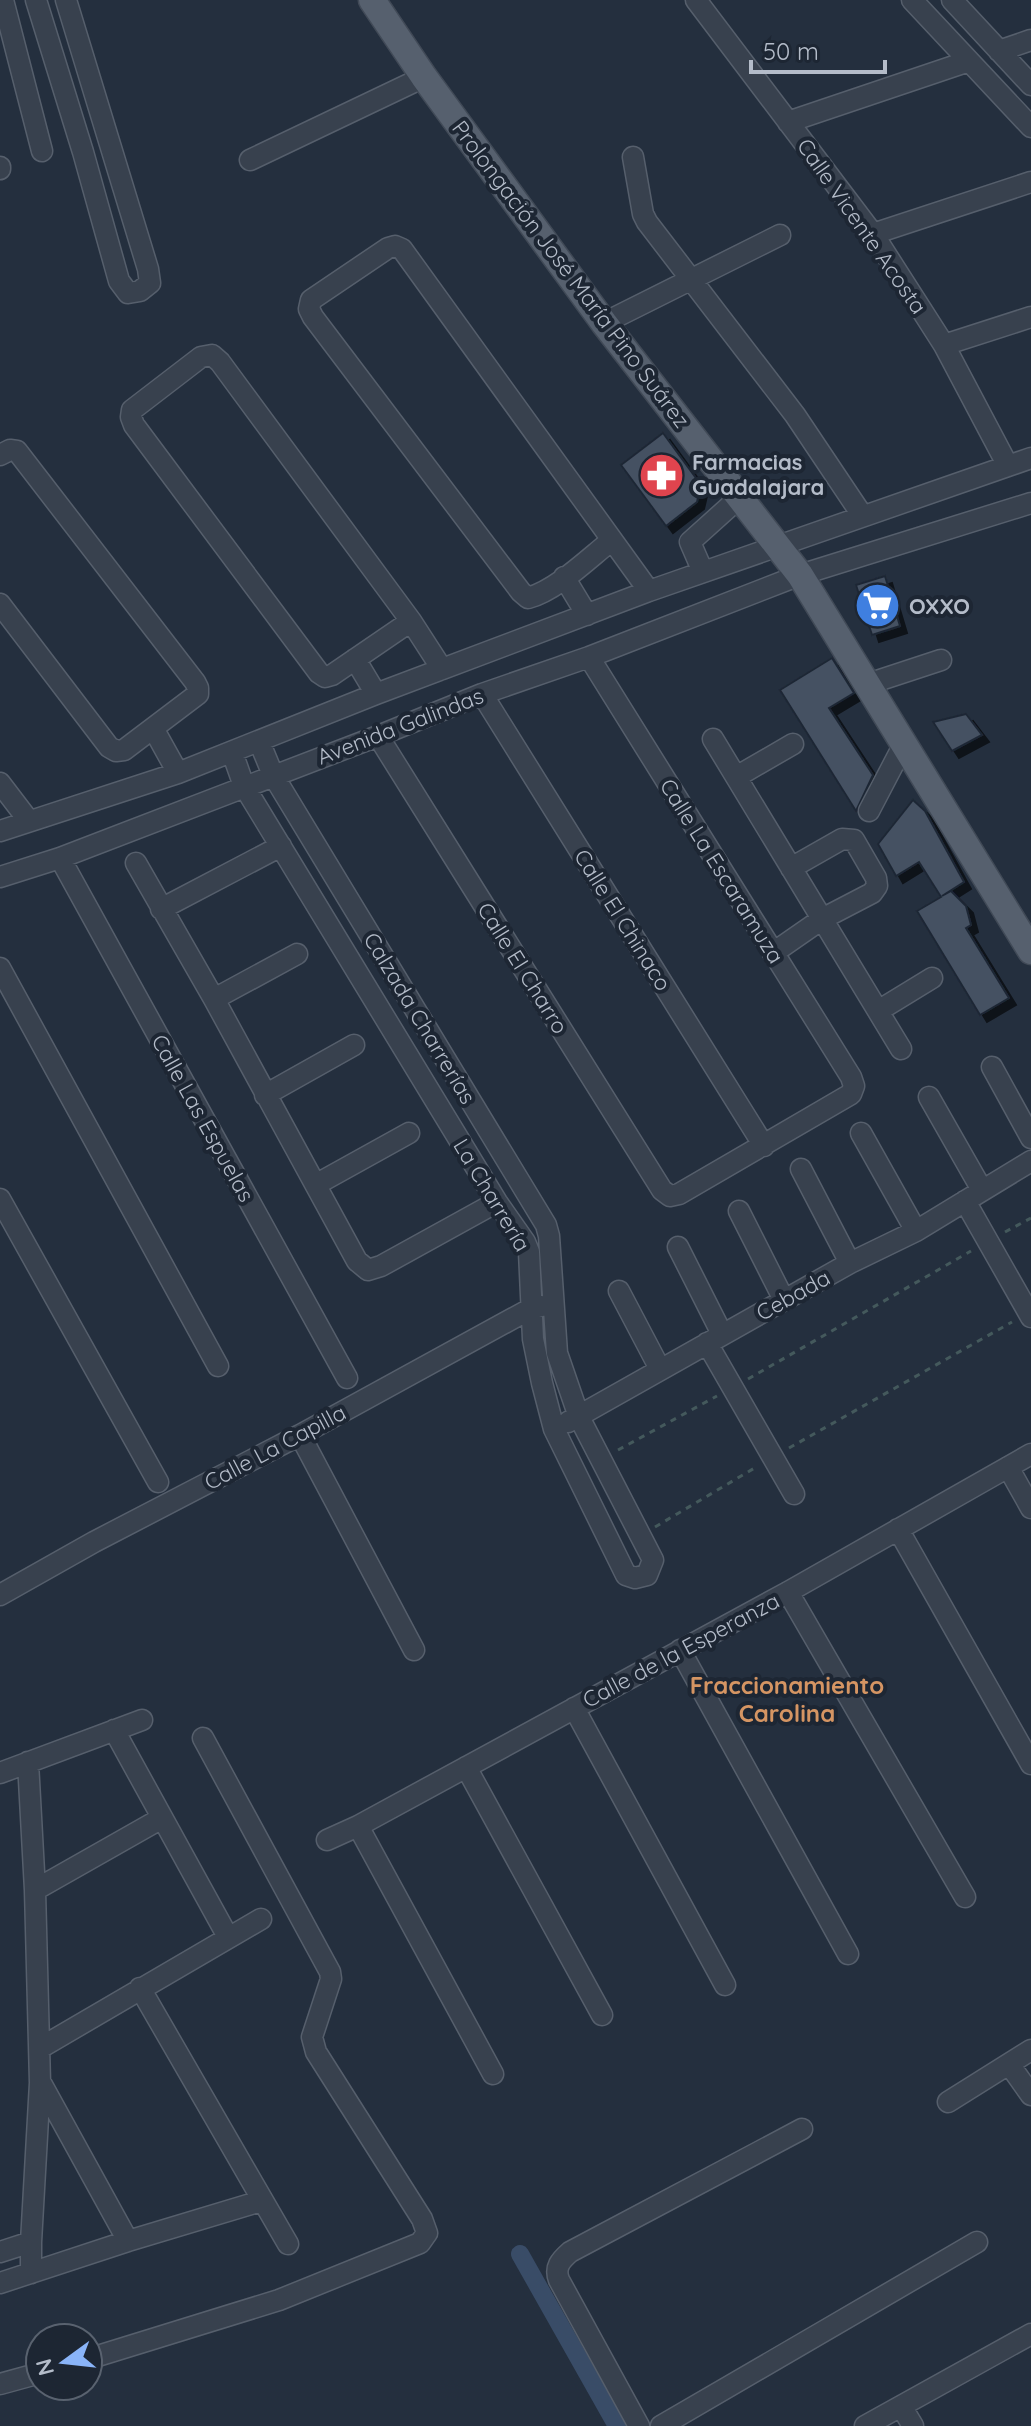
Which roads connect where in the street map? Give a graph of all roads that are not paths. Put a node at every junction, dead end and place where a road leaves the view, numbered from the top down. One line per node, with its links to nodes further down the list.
1 (3, 0): 11 (street)
2 (36, 0): 18 (street)
3 (66, 0): 16 (street)
4 (372, 0): 12 (main road, Prolongación José María Pino Suárez)
5 (912, 0): 10 (street)
6 (952, 0): 9 (street)
7 (700, 1): 14 (street, Calle Vicente Acosta)
8 (1031, 40): 9 (street)
9 (999, 51): 13 (street)
10 (969, 61): 14 (street); 15 (street)
11 (9, 63): 17 (street)
12 (424, 77): 20 (street); 26 (main road, Prolongación José María Pino Suárez)
13 (1031, 85)
14 (788, 122): 22 (street, Calle Vicente Acosta)
15 (1031, 127)
16 (111, 144): 18 (street); 18 (street)
17 (42, 151)
18 (83, 152)
19 (633, 157): 24 (street)
20 (250, 160)
21 (1031, 182): 22 (street)
22 (873, 234): 27 (street, Calle Vicente Acosta)
23 (780, 235): 24 (street)
24 (691, 280): 26 (street); 33 (street)
25 (1031, 317): 27 (street)
26 (604, 323): 31 (main road, Prolongación José María Pino Suárez)
27 (944, 345): 30 (street, Calle Vicente Acosta)
28 (0, 455): 50 (street)
29 (1031, 458): 30 (street, Avenida Galindas)
30 (1008, 466): 33 (street, Avenida Galindas)
31 (740, 497): 35 (main road, Prolongación José María Pino Suárez); 36 (street)
32 (1030, 507): 37 (street, Avenida Galindas)
33 (862, 515): 35 (street, Avenida Galindas)
34 (612, 540): 38 (street); 38 (street); 39 (street)
35 (780, 547): 36 (street, Avenida Galindas); 37 (main road, Prolongación José María Pino Suárez)
36 (703, 572): 39 (street, Avenida Galindas)
37 (800, 575): 43 (street, Avenida Galindas); 47 (main road, Prolongación José María Pino Suárez)
38 (564, 577): 41 (street)
39 (649, 591): 41 (street, Avenida Galindas)
40 (0, 604): 50 (street)
41 (587, 615): 46 (street, Avenida Galindas)
42 (411, 621): 44 (street); 44 (street); 46 (street)
43 (589, 657): 49 (street, Avenida Galindas); 73 (street, Calle La Escaramuza)
44 (355, 659): 48 (street)
45 (941, 660): 47 (street)
46 (442, 669): 48 (street, Avenida Galindas)
47 (868, 684): 55 (main road, Prolongación José María Pino Suárez)
48 (376, 694): 53 (street, Avenida Galindas)
49 (482, 694): 51 (street, Avenida Galindas); 87 (street, Calle El Chinaco)
50 (153, 728): 57 (street)
51 (378, 736): 58 (street, Avenida Galindas); 87 (street, Calle El Charro)
52 (713, 739): 59 (street)
53 (259, 741): 56 (street, Avenida Galindas); 58 (street, Calzada Charrerías)
54 (793, 744): 59 (street)
55 (904, 744): 62 (street); 72 (main road, Prolongación José María Pino Suárez)
56 (232, 752): 57 (street, Avenida Galindas); 61 (street, La Charrería)
57 (178, 773): 63 (street, Avenida Galindas)
58 (273, 775): 61 (street, Avenida Galindas); 100 (street, Calzada Charrerías)
59 (736, 777): 68 (street)
60 (0, 783): 63 (street)
61 (244, 786): 65 (street, La Charrería); 66 (street, Avenida Galindas)
62 (869, 811)
63 (29, 821): 64 (street, Avenida Galindas)
64 (0, 831)
65 (281, 846): 70 (street); 93 (street, La Charrería)
66 (60, 858): 69 (street, Avenida Galindas); 106 (street, Calle Las Espuelas)
67 (136, 863): 70 (street)
68 (791, 868): 71 (street); 71 (street)
69 (0, 877)
70 (161, 909): 77 (street)
71 (822, 919): 73 (street); 78 (street)
72 (1031, 951)
73 (773, 953): 87 (street, Calle La Escaramuza)
74 (297, 954): 77 (street)
75 (0, 968): 104 (street)
76 (932, 978): 78 (street)
77 (214, 999): 82 (street)
78 (878, 1011): 80 (street)
79 (354, 1045): 82 (street)
80 (901, 1049)
81 (992, 1067): 86 (street)
82 (265, 1095): 90 (street)
83 (929, 1097): 91 (street)
84 (409, 1133): 90 (street)
85 (861, 1133): 95 (street)
86 (1031, 1138)
87 (764, 1146)
88 (1031, 1161): 91 (street, Cebada)
89 (801, 1169): 97 (street)
90 (317, 1184): 93 (street)
91 (974, 1195): 95 (street, Cebada); 102 (street)
92 (0, 1199): 112 (street)
93 (497, 1202): 101 (street, La Charrería)
94 (739, 1211): 99 (street)
95 (916, 1231): 97 (street, Cebada)
96 (678, 1247): 103 (street)
97 (850, 1263): 99 (street, Cebada)
98 (619, 1291): 105 (street)
99 (784, 1300): 103 (street, Cebada)
100 (552, 1302): 101 (street, Calle La Capilla); 107 (street, Calzada Charrerías)
101 (530, 1309): 108 (street, La Charrería); 109 (street, Calle La Capilla)
102 (1030, 1314)
103 (714, 1338): 105 (street, Cebada); 113 (street)
104 (218, 1366)
105 (660, 1369): 107 (street, Cebada)
106 (347, 1378)
107 (579, 1417): 108 (street, Cebada); 108 (street, La Charrería)
108 (554, 1429)
109 (300, 1435): 117 (street, Calle La Capilla); 118 (street)
110 (1031, 1454): 111 (street, Calle de la Esperanza)
111 (1008, 1467): 114 (street); 115 (street, Calle de la Esperanza)
112 (158, 1482)
113 (794, 1494)
114 (1031, 1508)
115 (898, 1529): 116 (street, Calle de la Esperanza); 125 (street)
116 (788, 1592): 119 (street, Calle de la Esperanza); 132 (street)
117 (0, 1595)
118 (414, 1650)
119 (680, 1650): 120 (street, Calle de la Esperanza); 135 (street)
120 (574, 1708): 126 (street, Calle de la Esperanza); 136 (street)
121 (142, 1720): 122 (street)
122 (114, 1730): 124 (street); 128 (street)
123 (203, 1738): 156 (street)
124 (28, 1762): 127 (street); 131 (street)
125 (1031, 1764)
126 (466, 1767): 129 (street, Calle de la Esperanza); 138 (street)
127 (0, 1773)
128 (162, 1818): 131 (street); 134 (street)
129 (358, 1826): 130 (street, Calle de la Esperanza); 142 (street)
130 (327, 1840)
131 (35, 1890): 139 (street)
132 (965, 1897)
133 (261, 1919): 134 (street)
134 (228, 1937): 137 (street)
135 (848, 1954)
136 (725, 1985)
137 (140, 1988): 139 (street); 147 (street)
138 (602, 2015)
139 (40, 2048): 143 (street)
140 (1031, 2050): 141 (street)
141 (1009, 2064): 144 (street); 145 (street)
142 (493, 2074)
143 (40, 2083): 148 (street); 149 (street)
144 (1031, 2095)
145 (948, 2102)
146 (802, 2129): 160 (street)
147 (261, 2201): 148 (street); 151 (street)
148 (128, 2241): 153 (street)
149 (31, 2242): 152 (street); 153 (street)
150 (977, 2242): 161 (street)
151 (288, 2244)
152 (0, 2252)
153 (31, 2273): 154 (street)
154 (0, 2283)
155 (1031, 2334): 159 (street)
156 (104, 2354)
157 (24, 2377): 158 (street)
158 (0, 2384)
159 (901, 2406): 162 (street); 163 (street)
160 (639, 2426)
161 (661, 2426)
162 (865, 2426)
163 (913, 2426)

